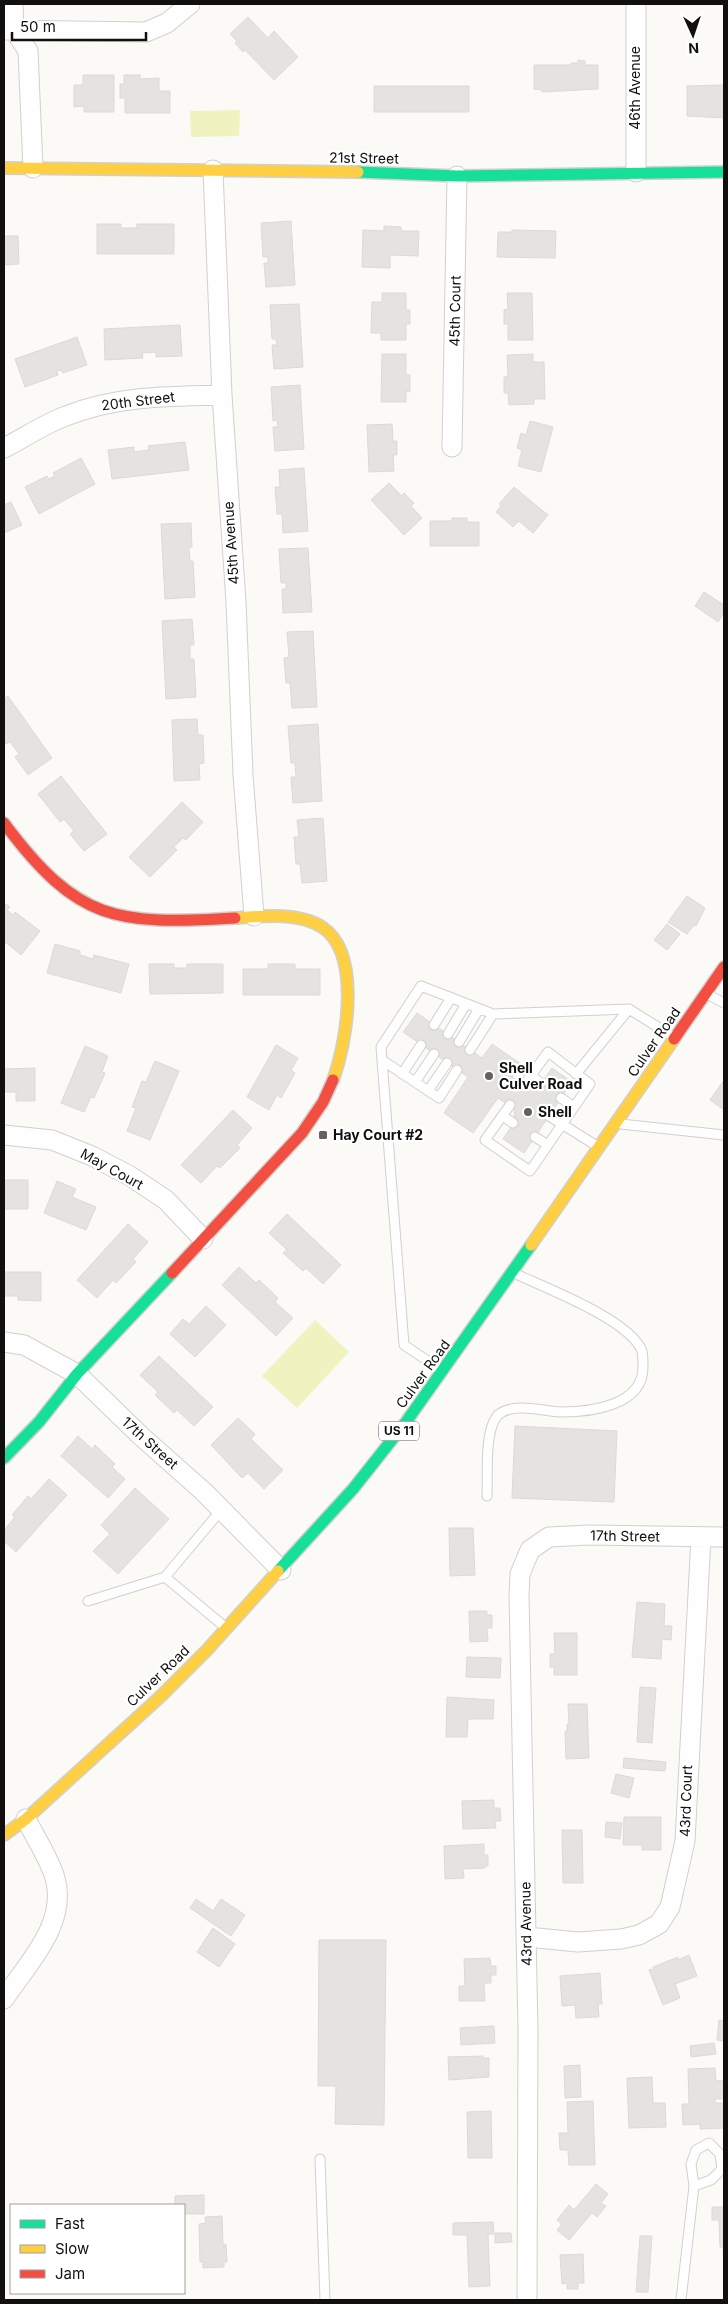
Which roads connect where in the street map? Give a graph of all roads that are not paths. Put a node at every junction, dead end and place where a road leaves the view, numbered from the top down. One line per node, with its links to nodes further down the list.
1 (13, 4): 4 (street)
2 (190, 4): 4 (street)
3 (636, 4): 8 (street, 46th Avenue)
4 (7, 34): 6 (street)
5 (4, 168): 6 (street, 21st Street)
6 (34, 168): 7 (street, 21st Street)
7 (214, 170): 10 (street, 21st Street); 11 (street, 45th Avenue)
8 (636, 172): 9 (street, 21st Street); 10 (street, 21st Street)
9 (724, 172)
10 (457, 176): 12 (street, 45th Court)
11 (222, 395): 13 (street, 20th Street); 15 (street, 45th Avenue)
12 (452, 447)
13 (4, 448)
14 (4, 823): 15 (street)
15 (254, 916): 54 (street)
16 (724, 967): 17 (street, Culver Road / US 11)
17 (705, 993): 19 (lane); 26 (street, Culver Road / US 11)
18 (451, 998): 20 (lane); 24 (lane); 31 (lane)
19 (724, 1003)
20 (466, 1004): 22 (lane); 25 (lane)
21 (629, 1009): 23 (lane); 26 (lane); 35 (lane)
22 (479, 1010): 23 (lane); 27 (lane)
23 (493, 1014): 29 (lane)
24 (434, 1025)
25 (448, 1034)
26 (675, 1038): 47 (street, Culver Road / US 11)
27 (459, 1042)
28 (421, 1045): 34 (lane)
29 (470, 1050)
30 (434, 1054): 37 (lane)
31 (382, 1060): 34 (lane); 57 (lane)
32 (447, 1063): 40 (lane)
33 (457, 1070): 40 (lane)
34 (402, 1074): 37 (lane)
35 (576, 1074): 36 (lane); 43 (lane)
36 (531, 1076): 38 (lane); 39 (lane)
37 (415, 1082): 40 (lane)
38 (541, 1083)
39 (524, 1085)
40 (428, 1091)
41 (561, 1098): 43 (lane)
42 (510, 1106): 44 (lane)
43 (574, 1108): 48 (lane)
44 (503, 1116): 46 (lane); 52 (lane)
45 (549, 1116): 48 (lane)
46 (513, 1123)
47 (616, 1123): 50 (lane); 53 (street, Culver Road / US 11)
48 (562, 1124): 52 (lane); 53 (lane)
49 (4, 1135): 54 (street, May Court)
50 (724, 1135)
51 (535, 1136): 52 (lane)
52 (548, 1145)
53 (599, 1147): 55 (street, Culver Road / US 11)
54 (203, 1239): 58 (street)
55 (512, 1272): 57 (street, Culver Road / US 11); 60 (lane)
56 (4, 1342): 58 (street, 17th Street)
57 (443, 1370): 65 (street, Culver Road / US 11)
58 (77, 1374): 59 (street); 61 (street, 17th Street)
59 (4, 1458)
60 (487, 1496)
61 (222, 1509): 65 (street, 17th Street); 66 (lane)
62 (701, 1537): 63 (street, 17th Street); 64 (street, 17th Street); 71 (street, 43rd Court)
63 (724, 1537)
64 (530, 1550): 71 (street, 43rd Avenue)
65 (281, 1570): 68 (street, Culver Road / US 11)
66 (165, 1577): 67 (lane); 68 (lane)
67 (88, 1601)
68 (226, 1628): 69 (street, Culver Road / US 11)
69 (26, 1819): 70 (street, Culver Road / US 11); 72 (street)
70 (4, 1835)
71 (527, 1937): 76 (street, 43rd Avenue)
72 (4, 1999)
73 (320, 2158): 75 (lane)
74 (694, 2186): 74 (lane); 77 (lane)
75 (325, 2300)
76 (527, 2300)
77 (681, 2300)

